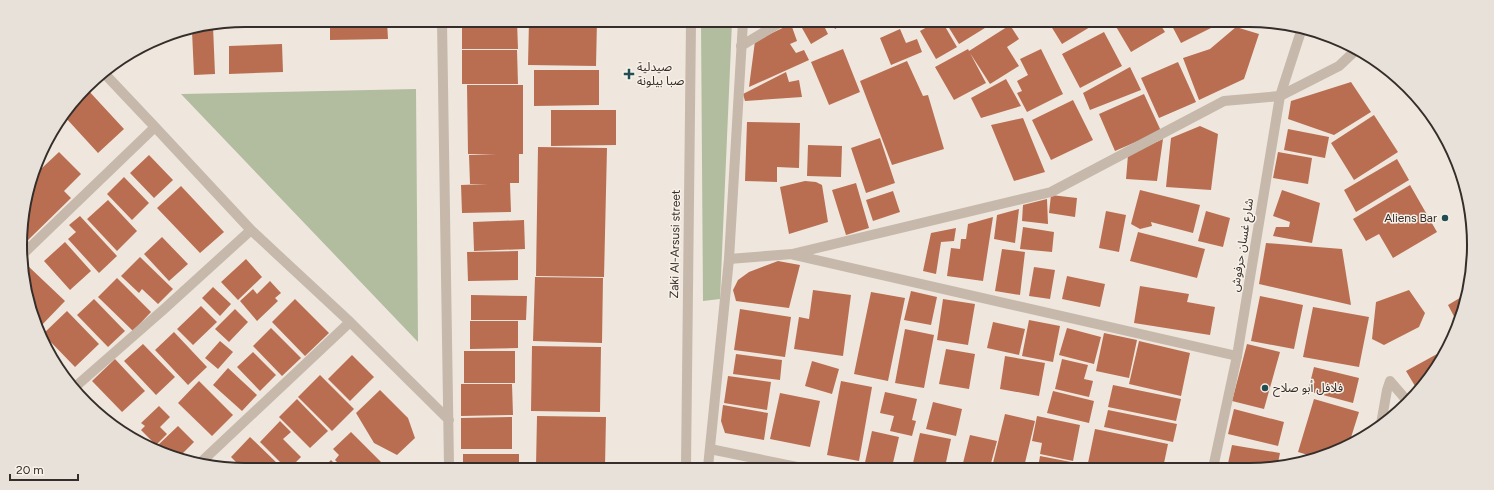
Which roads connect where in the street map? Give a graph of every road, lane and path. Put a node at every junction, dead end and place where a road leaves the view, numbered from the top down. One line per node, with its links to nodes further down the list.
1 (442, 27): 20 (street)
2 (691, 27): 24 (street, Zaki Al-Arsusi street)
3 (743, 27): 6 (street)
4 (773, 27): 6 (street)
5 (1300, 33): 9 (street, شارع غسان حرفوش)
6 (741, 46): 14 (street)
7 (1353, 53): 9 (street)
8 (107, 76): 10 (street)
9 (1280, 96): 13 (street); 16 (street, شارع غسان حرفوش)
10 (155, 127): 11 (street); 12 (street)
11 (251, 230): 15 (street); 17 (street)
12 (27, 250)
13 (792, 254): 14 (street); 16 (street)
14 (729, 259): 21 (street)
15 (350, 322): 20 (street); 22 (street)
16 (1237, 356): 27 (street, شارع غسان حرفوش)
17 (78, 385)
18 (1404, 398): 19 (street)
19 (1382, 418)
20 (449, 420): 23 (street)
21 (710, 449): 25 (street); 26 (street)
22 (204, 459)
23 (449, 463)
24 (686, 463)
25 (708, 463)
26 (778, 463)
27 (1214, 463)

